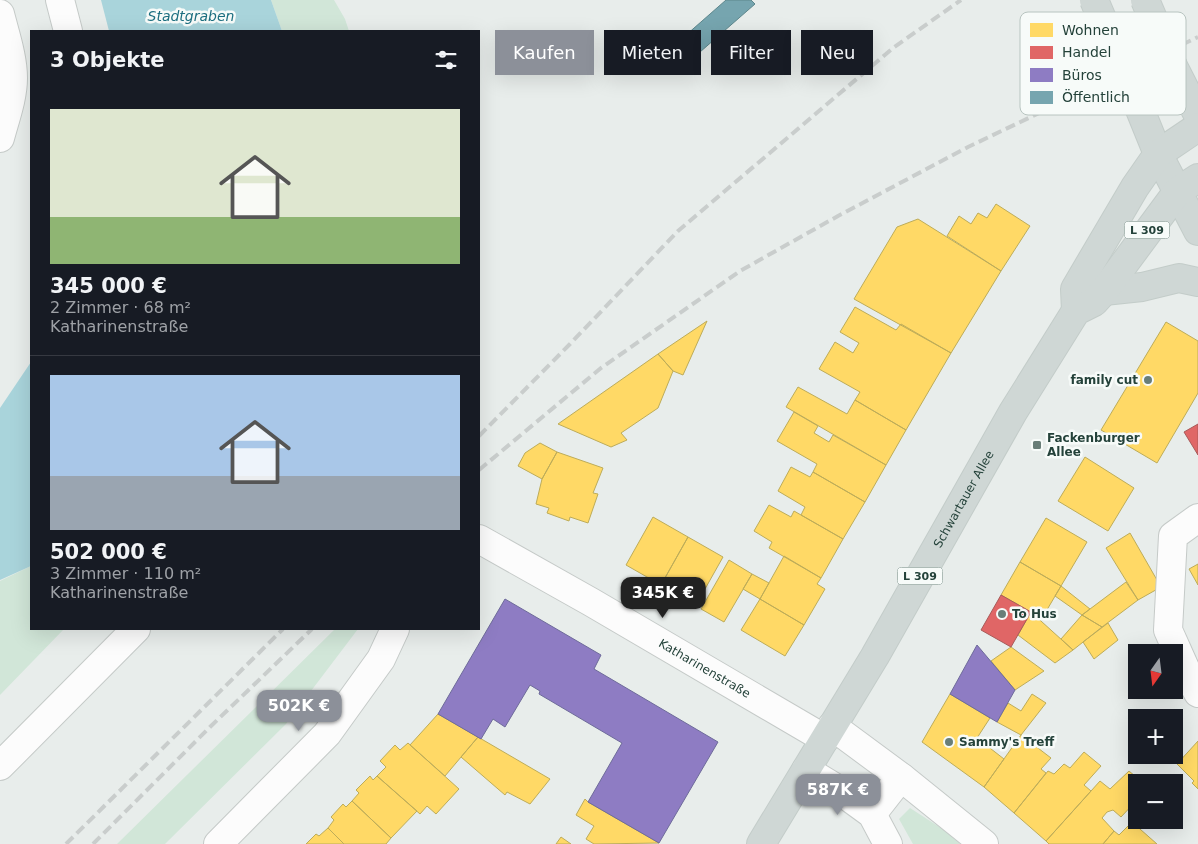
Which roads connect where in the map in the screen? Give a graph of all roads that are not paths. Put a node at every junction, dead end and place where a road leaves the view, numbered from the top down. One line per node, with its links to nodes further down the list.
1 (60, 0): 7 (street)
2 (1094, 0): 4 (main road, bridge)
3 (1145, 0): 5 (main road, bridge)
4 (1099, 12)
5 (1150, 12)
6 (0, 14): 12 (street)
7 (68, 30)
8 (1186, 91): 10 (main road, bridge)
9 (1142, 115): 13 (main road, bridge)
10 (1198, 115)
11 (1198, 126): 13 (main road, L 309)
12 (0, 138)
13 (1158, 154): 14 (main road); 18 (main road, L 309)
14 (1188, 184): 15 (main road); 17 (main road, Schwartauer Allee / L 309)
15 (1198, 231)
16 (1198, 282): 17 (main road)
17 (1104, 291): 18 (main road, Schwartauer Allee / L 309)
18 (1076, 311): 24 (main road, Schwartauer Allee / L 309)
19 (1198, 518): 23 (street)
20 (480, 540): 24 (street, Katharinenstraße)
21 (135, 630): 25 (street)
22 (395, 630): 29 (street)
23 (1198, 693)
24 (828, 733): 26 (main road, Schwartauer Allee / L 309); 27 (street, Katharinenstraße)
25 (0, 766)
26 (806, 770): 28 (street); 30 (main road, Schwartauer Allee / L 309)
27 (901, 776): 28 (street); 32 (street, Katharinenstraße)
28 (872, 814): 31 (street)
29 (218, 844)
30 (761, 844)
31 (888, 844)
32 (984, 844)

